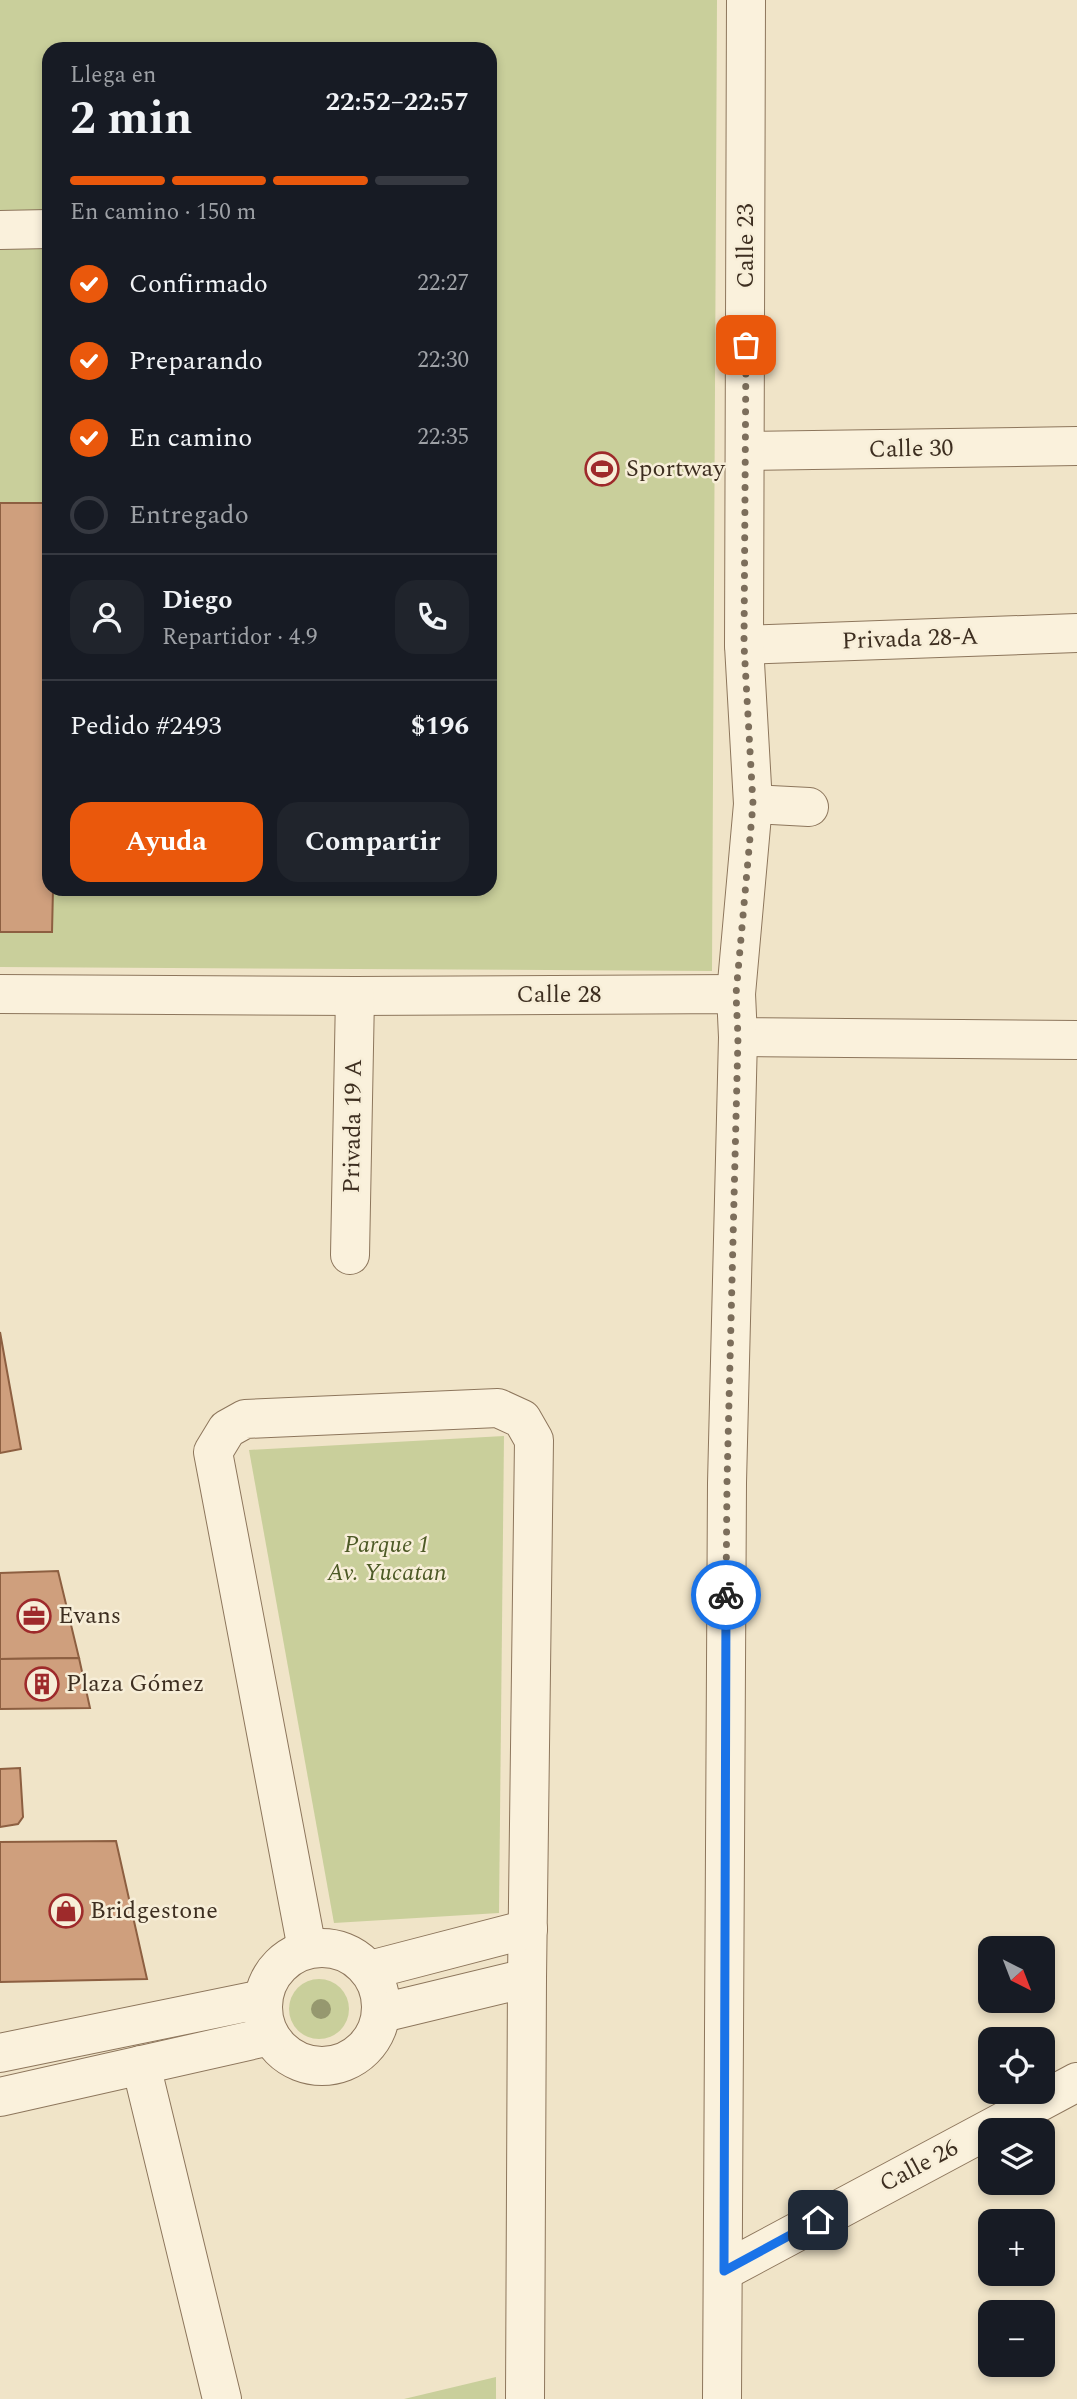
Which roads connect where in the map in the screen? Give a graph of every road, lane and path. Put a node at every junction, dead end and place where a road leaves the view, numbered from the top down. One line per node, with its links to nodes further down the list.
1 (746, 0): 5 (street, Calle 23)
2 (42, 229): 3 (street)
3 (0, 230)
4 (1077, 446): 5 (street, Calle 30)
5 (745, 451): 7 (street, Calle 23)
6 (1077, 633): 7 (street, Privada 28-A)
7 (744, 645): 8 (street, Calle 23)
8 (753, 804): 9 (street); 11 (street, Calle 23)
9 (808, 807)
10 (0, 994): 12 (street, Calle 28)
11 (736, 994): 12 (street, Calle 28); 13 (street)
12 (355, 996): 15 (street, Privada 19 A)
13 (738, 1037): 14 (street); 27 (street)
14 (1077, 1040)
15 (350, 1255)
16 (528, 1929): 17 (street); 18 (street); 19 (street)
17 (307, 1950): 18 (street); 20 (street)
18 (370, 1970): 21 (street)
19 (527, 1978): 21 (street); 29 (street)
20 (263, 1999): 22 (street); 23 (street)
21 (382, 2013): 22 (street)
22 (270, 2036): 24 (street)
23 (0, 2053)
24 (141, 2065): 26 (street); 28 (street)
25 (1077, 2082): 27 (street, Calle 26)
26 (0, 2097)
27 (724, 2271): 30 (street)
28 (222, 2399)
29 (525, 2399)
30 (722, 2399)

